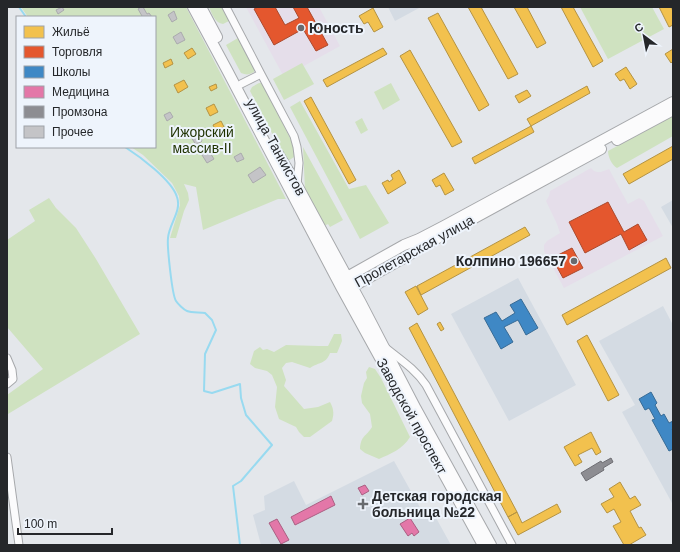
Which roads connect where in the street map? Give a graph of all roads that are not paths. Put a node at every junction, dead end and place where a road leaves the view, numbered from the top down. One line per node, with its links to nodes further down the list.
1 (193, 7): 5 (main road, улица Танкистов)
2 (201, 7): 5 (main road, улица Танкистов)
3 (226, 7): 4 (street)
4 (261, 74): 5 (street); 8 (street)
5 (239, 86): 8 (main road, улица Танкистов); 10 (main road, улица Танкистов)
6 (673, 102): 9 (main road, Пролетарская улица)
7 (673, 110): 11 (main road, Пролетарская улица)
8 (297, 185): 9 (main road, улица Танкистов)
9 (347, 277): 10 (main road, Пролетарская улица); 11 (main road, улица Танкистов)
10 (341, 287): 11 (main road, Пролетарская улица); 16 (main road, Заводской проспект)
11 (352, 287): 12 (main road, Заводской проспект)
12 (383, 346): 16 (main road, Заводской проспект); 20 (street)
13 (7, 358): 14 (street)
14 (7, 384)
15 (7, 457): 17 (street)
16 (466, 508): 18 (main road, Заводской проспект); 19 (main road, Заводской проспект)
17 (20, 545)
18 (483, 545)
19 (490, 545)
20 (512, 545)

